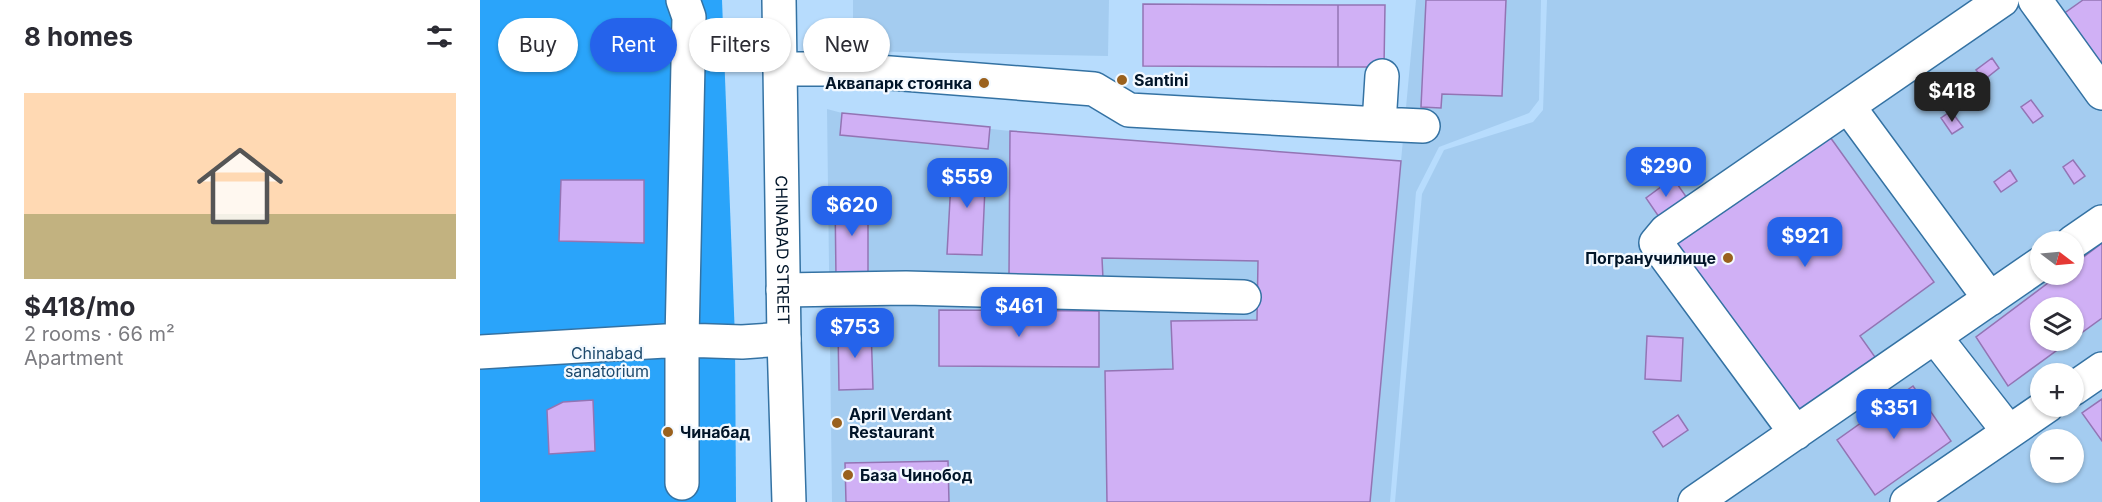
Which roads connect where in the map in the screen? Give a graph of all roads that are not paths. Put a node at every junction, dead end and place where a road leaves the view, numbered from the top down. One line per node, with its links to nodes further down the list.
1 (683, 0): 21 (main road)
2 (779, 0): 5 (main road, CHINABAD STREET)
3 (2002, 0): 10 (main road)
4 (2035, 0): 9 (main road)
5 (779, 18)
6 (791, 69): 11 (main road)
7 (780, 72): 16 (main road, CHINABAD STREET)
8 (1382, 76): 11 (main road)
9 (2102, 93)
10 (1848, 106): 18 (main road); 27 (main road)
11 (1379, 124): 12 (main road)
12 (1423, 126)
13 (2102, 222): 14 (main road)
14 (2084, 234)
15 (2030, 271): 18 (main road)
16 (783, 290): 17 (main road); 20 (main road, CHINABAD STREET)
17 (1244, 297)
18 (1990, 299): 19 (main road)
19 (1935, 337): 26 (main road); 27 (main road)
20 (784, 339): 21 (main road); 29 (main road, CHINABAD STREET)
21 (682, 340): 22 (main road); 28 (main road)
22 (480, 352)
23 (2102, 369): 24 (main road)
24 (2084, 381)
25 (2031, 417): 26 (main road)
26 (2009, 432): 31 (main road)
27 (1796, 433): 30 (main road)
28 (682, 483)
29 (789, 502)
30 (1695, 502)
31 (1907, 502)

